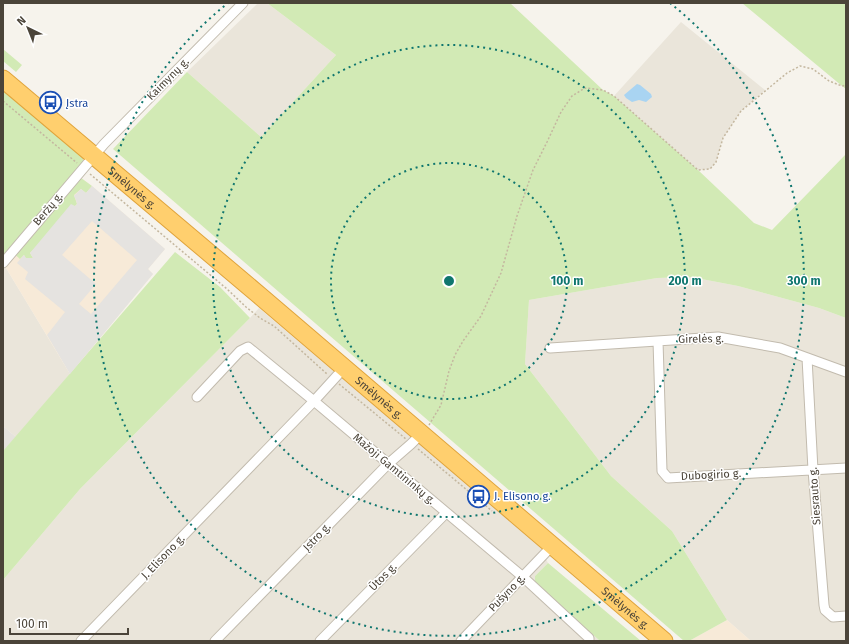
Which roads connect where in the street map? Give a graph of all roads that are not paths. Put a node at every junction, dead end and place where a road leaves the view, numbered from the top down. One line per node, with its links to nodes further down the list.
1 (243, 3): 3 (street, Kaimynų g.)
2 (3, 79): 3 (highway, Smėlynės g.)
3 (88, 162): 4 (street, Beržų g.); 9 (highway, Smėlynės g.)
4 (3, 263)
5 (658, 341): 6 (street, Girelės g.); 7 (street, Girelės g.); 15 (street, Dubogirio g.)
6 (550, 348)
7 (807, 358): 8 (street, Girelės g.); 15 (street, Siesrauto g.)
8 (846, 372)
9 (339, 374): 11 (street, J. Elisono g.); 12 (highway, Smėlynės g.)
10 (197, 398): 11 (street, Mažoji Gamtininkų g.)
11 (314, 402): 13 (street, Mažoji Gamtininkų g.); 20 (street, J. Elisono g.)
12 (416, 439): 13 (street, Įstro g.); 17 (highway, Smėlynės g.)
13 (388, 464): 16 (street, Mažoji Gamtininkų g.); 21 (street, Įstro g.)
14 (846, 468): 15 (street, Dubogirio g.)
15 (813, 470): 19 (street, Siesrauto g.)
16 (446, 513): 18 (street, Mažoji Gamtininkų g.); 22 (street, Ūtos g.)
17 (552, 546): 18 (street, Pušyno g.); 25 (highway, Smėlynės g.)
18 (522, 577): 23 (street, Pušyno g.); 24 (street, Mažoji Gamtininkų g.)
19 (846, 616)
20 (81, 641)
21 (215, 641)
22 (320, 641)
23 (461, 641)
24 (589, 641)
25 (664, 641)

